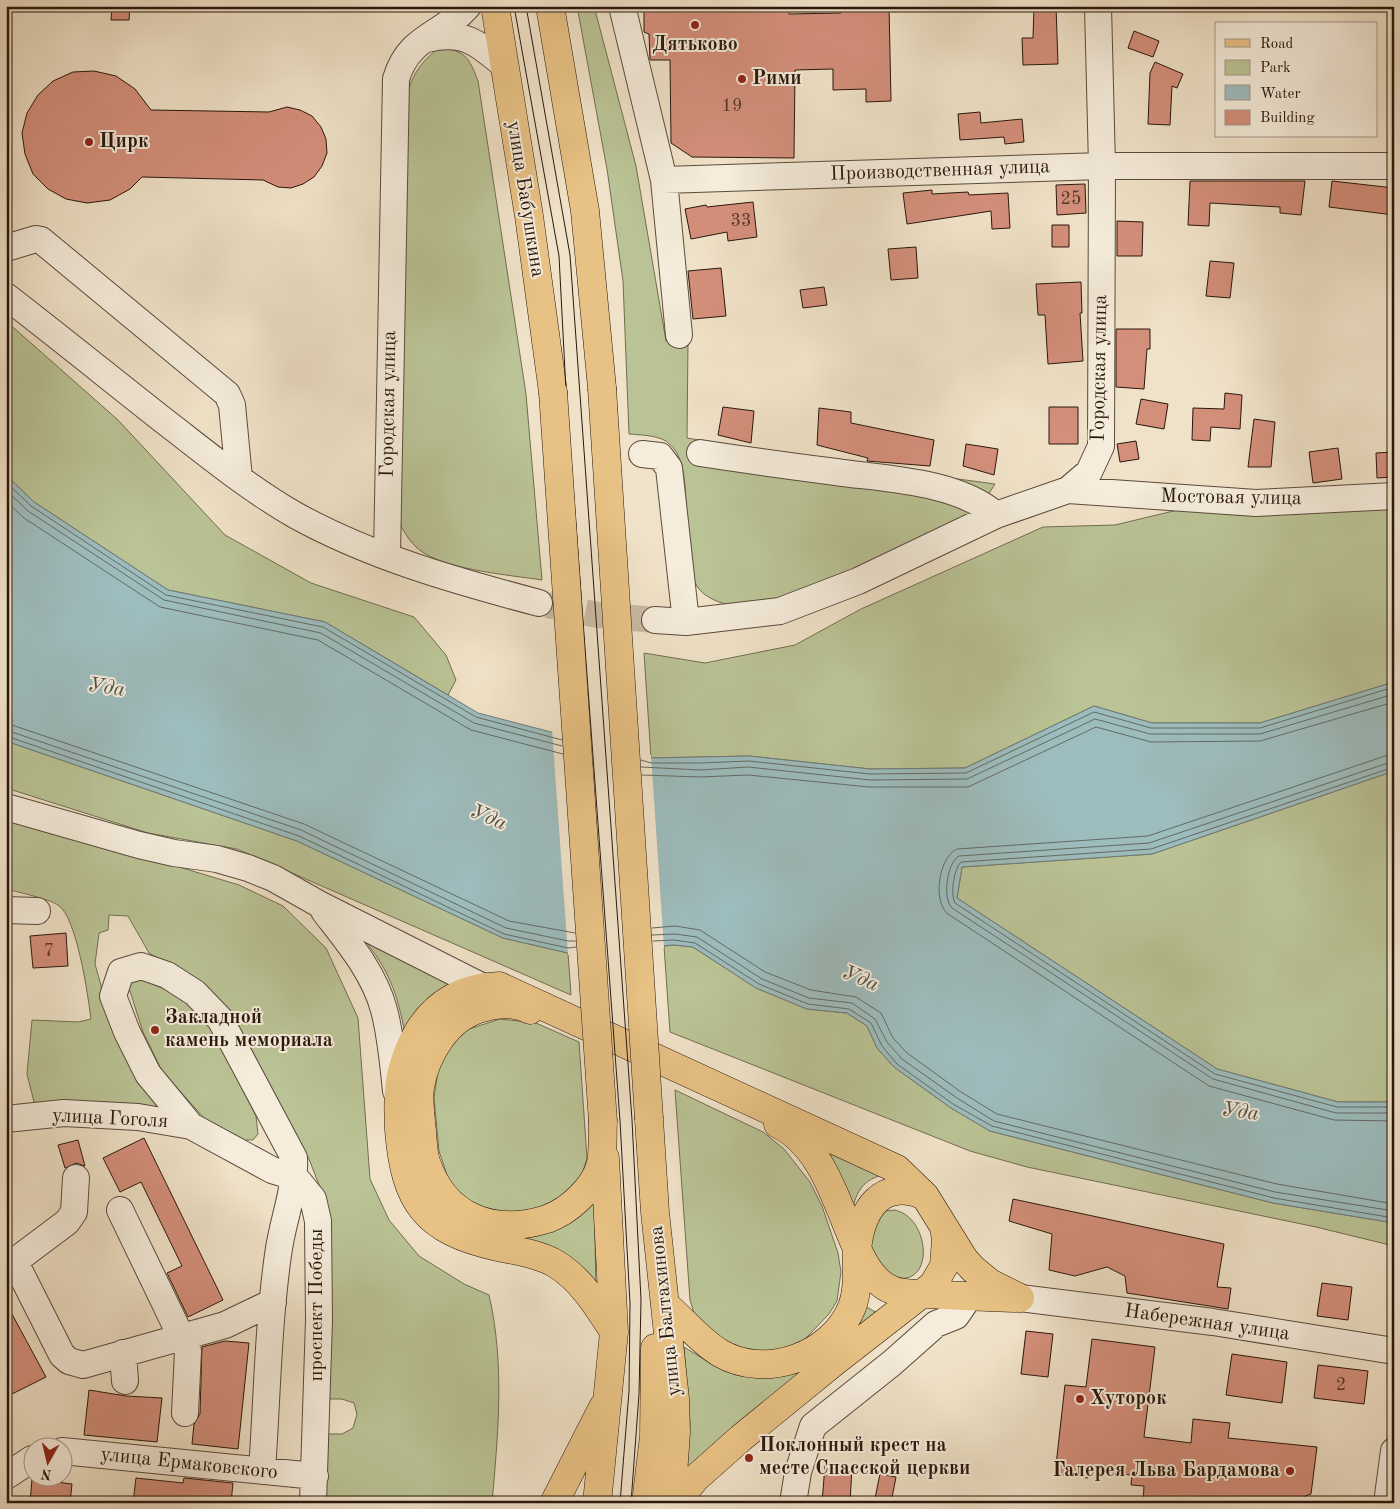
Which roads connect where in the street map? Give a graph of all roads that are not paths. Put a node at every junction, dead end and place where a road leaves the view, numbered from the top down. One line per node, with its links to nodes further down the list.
1 (468, 6): 6 (street)
2 (495, 6): 7 (main road, улица Бабушкина)
3 (550, 6): 38 (main road, улица Балтахинова, bridge)
4 (622, 6): 10 (street)
5 (1098, 6): 8 (street, Городская улица)
6 (419, 41): 7 (street); 20 (street, Городская улица)
7 (505, 66): 32 (main road, улица Бабушкина, bridge)
8 (1102, 166): 9 (street, Производственная улица); 10 (street, Производственная улица); 17 (street, Городская улица)
9 (1394, 166)
10 (664, 180): 13 (street)
11 (6, 248): 16 (street)
12 (6, 296): 16 (street)
13 (679, 335)
14 (642, 454): 23 (street)
15 (700, 454): 19 (street)
16 (239, 478): 20 (street)
17 (1068, 490): 18 (street, Мостовая улица); 19 (street, Городская улица)
18 (1394, 496)
19 (996, 515): 23 (street, Городская улица)
20 (386, 555): 21 (street)
21 (539, 603)
22 (655, 620): 23 (street, Городская улица)
23 (686, 622)
24 (6, 807): 25 (street)
25 (319, 904): 28 (street); 30 (street)
26 (6, 910): 27 (street)
27 (37, 911)
28 (490, 986): 29 (street); 30 (main road); 36 (main road)
29 (520, 1005): 32 (main road); 40 (main road)
30 (397, 1096): 46 (main road)
31 (6, 1119): 33 (street, улица Гоголя)
32 (603, 1122): 46 (main road)
33 (191, 1126): 34 (street, улица Гоголя); 34 (street)
34 (295, 1177): 44 (street); 58 (street, проспект Победы)
35 (76, 1178): 49 (street)
36 (924, 1196): 39 (main road); 40 (main road)
37 (120, 1210): 47 (street)
38 (656, 1212): 45 (main road, улица Балтахинова); 62 (main road)
39 (944, 1227): 41 (main road); 43 (main road)
40 (858, 1249): 41 (main road); 45 (main road)
41 (924, 1294): 42 (main road); 64 (main road)
42 (969, 1297): 43 (main road); 65 (street)
43 (1020, 1298): 48 (street, Набережная улица)
44 (273, 1302): 47 (street); 56 (street)
45 (666, 1304): 63 (main road, улица Балтахинова)
46 (614, 1332): 51 (main road)
47 (181, 1336): 49 (street); 52 (street)
48 (1394, 1351)
49 (123, 1353): 50 (street)
50 (124, 1381)
51 (609, 1394): 60 (main road); 61 (main road)
52 (185, 1413)
53 (1394, 1451): 66 (street)
54 (72, 1452): 56 (street, улица Ермаковского)
55 (22, 1466): 57 (street)
56 (262, 1471): 58 (street, улица Ермаковского)
57 (6, 1476)
58 (315, 1476): 59 (street, проспект Победы)
59 (313, 1503)
60 (554, 1503)
61 (598, 1503)
62 (646, 1503)
63 (670, 1503)
64 (675, 1503)
65 (793, 1503)
66 (1387, 1503)

